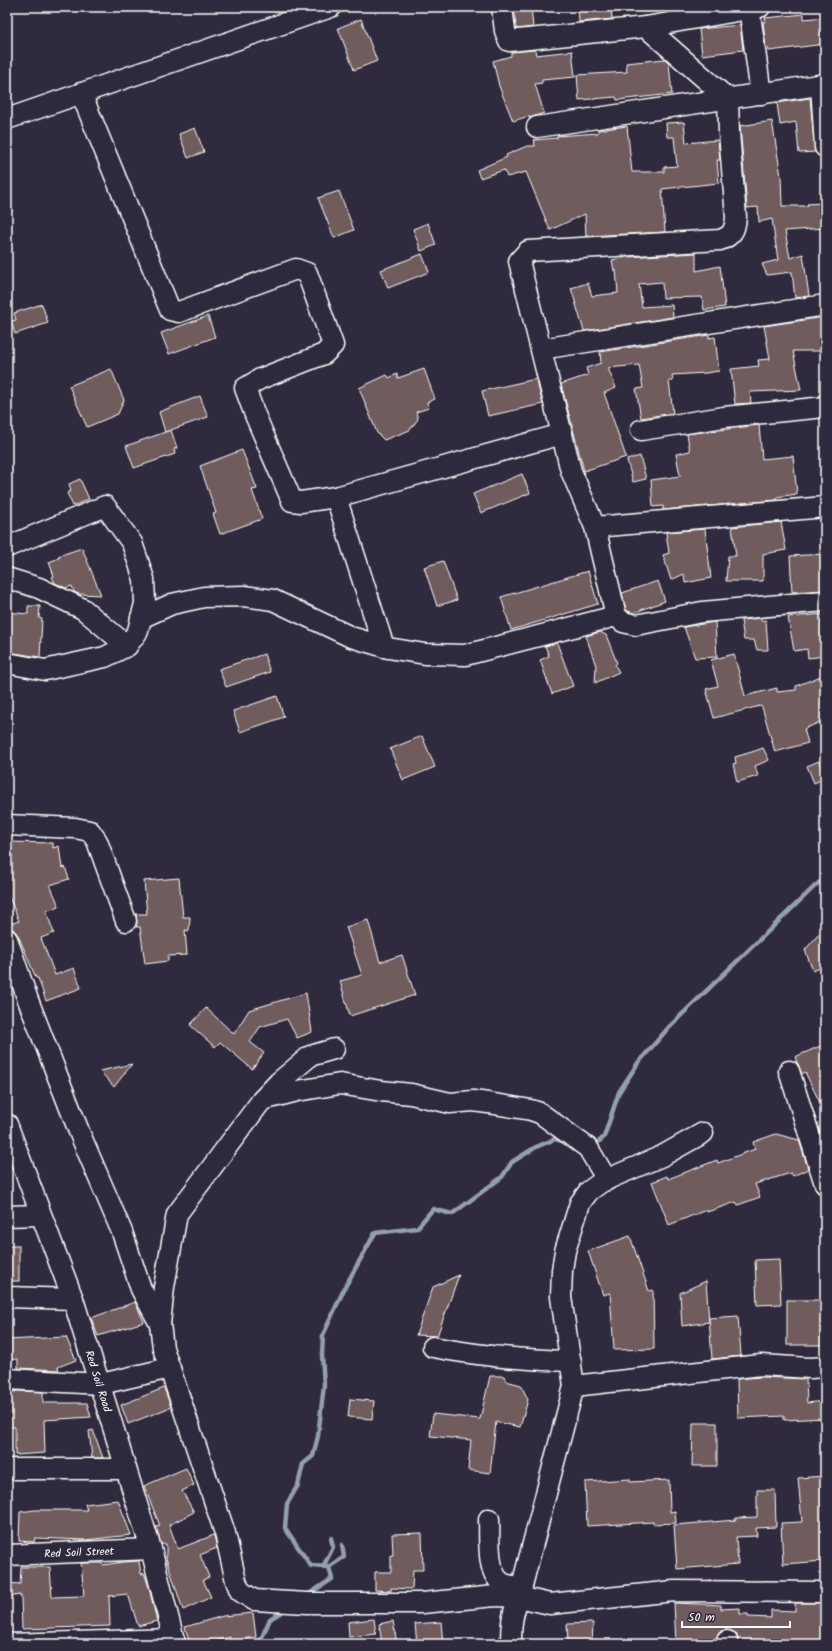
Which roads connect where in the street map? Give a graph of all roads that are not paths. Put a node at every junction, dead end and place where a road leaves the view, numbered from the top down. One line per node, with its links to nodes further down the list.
1 (331, 7): 6 (street)
2 (502, 7): 4 (street)
3 (753, 7): 4 (street); 7 (street)
4 (646, 27): 8 (street)
5 (823, 85): 7 (street); 10 (street)
6 (81, 93): 9 (street); 18 (street)
7 (761, 94): 8 (street)
8 (728, 99): 11 (street); 14 (street)
9 (7, 119)
10 (824, 122): 12 (street)
11 (537, 127)
12 (825, 147)
13 (825, 305): 14 (street)
14 (540, 349): 17 (street)
15 (825, 406): 16 (street)
16 (641, 430)
17 (562, 434): 18 (street); 20 (street)
18 (336, 497): 27 (street)
19 (825, 507): 20 (street)
20 (595, 527): 24 (street)
21 (7, 547): 25 (street)
22 (7, 578): 26 (street)
23 (825, 601): 24 (street)
24 (616, 616): 27 (street)
25 (141, 618): 26 (street); 27 (street)
26 (128, 646): 28 (street)
27 (384, 646)
28 (7, 663)
29 (7, 825): 30 (street)
30 (126, 921)
31 (7, 939): 43 (street)
32 (334, 1049): 34 (street)
33 (789, 1071): 38 (street)
34 (262, 1100): 37 (street); 43 (street)
35 (8, 1127): 39 (street, Red Soil Road)
36 (703, 1133): 37 (street)
37 (607, 1180): 45 (street)
38 (825, 1184)
39 (40, 1215): 40 (street); 42 (street, Red Soil Road)
40 (7, 1216)
41 (7, 1296): 42 (street)
42 (73, 1298): 49 (street, Red Soil Road)
43 (160, 1324): 47 (street)
44 (433, 1347): 45 (street)
45 (571, 1361): 50 (street)
46 (825, 1367): 50 (street)
47 (170, 1368): 49 (street); 56 (street)
48 (7, 1379): 49 (street)
49 (100, 1384): 52 (street, Red Soil Road)
50 (574, 1386): 56 (street)
51 (7, 1469): 52 (street)
52 (126, 1469): 54 (street, Red Soil Road)
53 (490, 1520): 56 (street)
54 (151, 1549): 55 (street, Red Soil Street); 58 (street, Red Soil Road)
55 (7, 1555)
56 (521, 1592): 57 (street); 60 (street)
57 (825, 1592)
58 (174, 1641): 59 (street)
59 (7, 1644)
60 (511, 1644)

